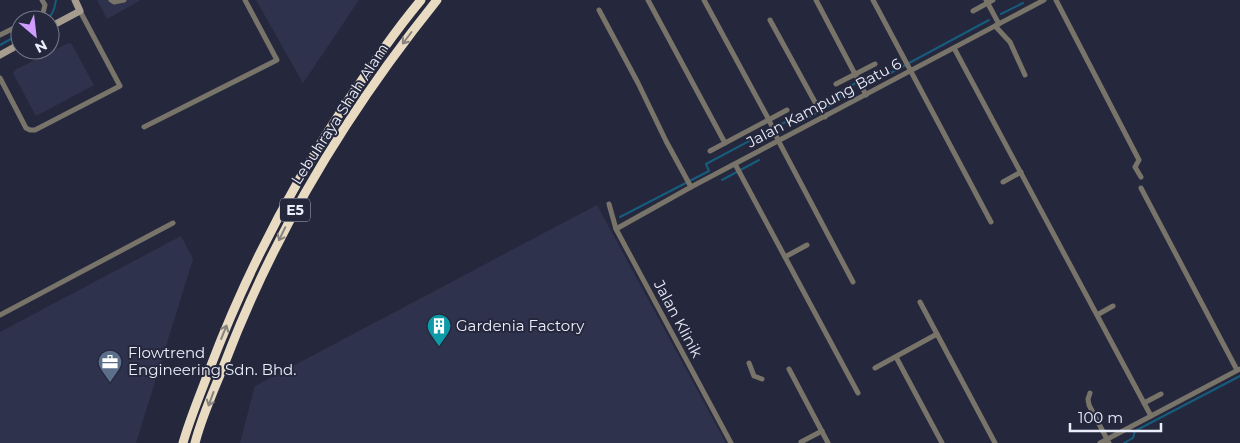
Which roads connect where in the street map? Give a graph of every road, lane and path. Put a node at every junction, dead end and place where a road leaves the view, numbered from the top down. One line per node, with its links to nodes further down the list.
1 (75, 0): 15 (street)
2 (111, 0): 3 (street)
3 (124, 0)
4 (245, 0): 31 (street)
5 (421, 0): 67 (highway, Lebuhraya Shah Alam / E5, one-way to 5)
6 (437, 0): 68 (highway, Lebuhraya Shah Alam / E5, one-way to 68)
7 (648, 0): 33 (street)
8 (704, 0): 30 (street)
9 (816, 0): 24 (street)
10 (873, 0): 22 (street)
11 (1044, 0): 19 (street, Jalan Kampung Batu 6)
12 (1056, 0): 37 (street)
13 (989, 1): 16 (street); 19 (street)
14 (599, 10): 39 (street)
15 (80, 11): 18 (street); 25 (street)
16 (972, 11)
17 (770, 20): 29 (street)
18 (60, 22)
19 (997, 25): 20 (street, Jalan Kampung Batu 6); 23 (street)
20 (954, 48): 22 (street, Jalan Kampung Batu 6); 36 (street)
21 (875, 64): 24 (street)
22 (910, 70): 27 (street, Jalan Kampung Batu 6); 42 (street)
23 (1025, 75)
24 (857, 77): 26 (street); 27 (street)
25 (0, 78)
26 (836, 84)
27 (866, 95): 29 (street, Jalan Kampung Batu 6)
28 (787, 110): 30 (street)
29 (826, 117): 32 (street, Jalan Kampung Batu 6)
30 (769, 120): 32 (street); 33 (street)
31 (144, 127)
32 (779, 142): 35 (street, Jalan Kampung Batu 6); 47 (street)
33 (725, 143): 34 (street)
34 (710, 151)
35 (738, 168): 39 (street, Jalan Kampung Batu 6); 46 (street)
36 (1021, 172): 38 (street); 51 (street)
37 (1141, 177)
38 (1003, 182)
39 (691, 187): 44 (street, Jalan Kampung Batu 6)
40 (1141, 188): 57 (street)
41 (609, 204): 44 (street, Jalan Klinik)
42 (991, 222)
43 (173, 223): 50 (street)
44 (616, 229): 69 (street, Jalan Klinik)
45 (807, 245): 46 (street)
46 (785, 257): 60 (street)
47 (853, 282)
48 (920, 302): 52 (street)
49 (1113, 306): 51 (street)
50 (0, 315)
51 (1097, 315): 62 (street)
52 (937, 334): 53 (street); 72 (street)
53 (896, 357): 55 (street); 71 (street)
54 (749, 363): 58 (street)
55 (875, 368)
56 (789, 369): 64 (street)
57 (1239, 369): 63 (street)
58 (762, 379)
59 (1090, 393): 65 (street)
60 (858, 394)
61 (1161, 394): 62 (street)
62 (1144, 403): 63 (street)
63 (1151, 416): 65 (street)
64 (822, 431): 66 (street); 70 (street)
65 (1108, 441): 73 (street)
66 (801, 442)
67 (183, 443)
68 (195, 443)
69 (731, 443)
70 (828, 443)
71 (942, 443)
72 (995, 443)
73 (1100, 443)

